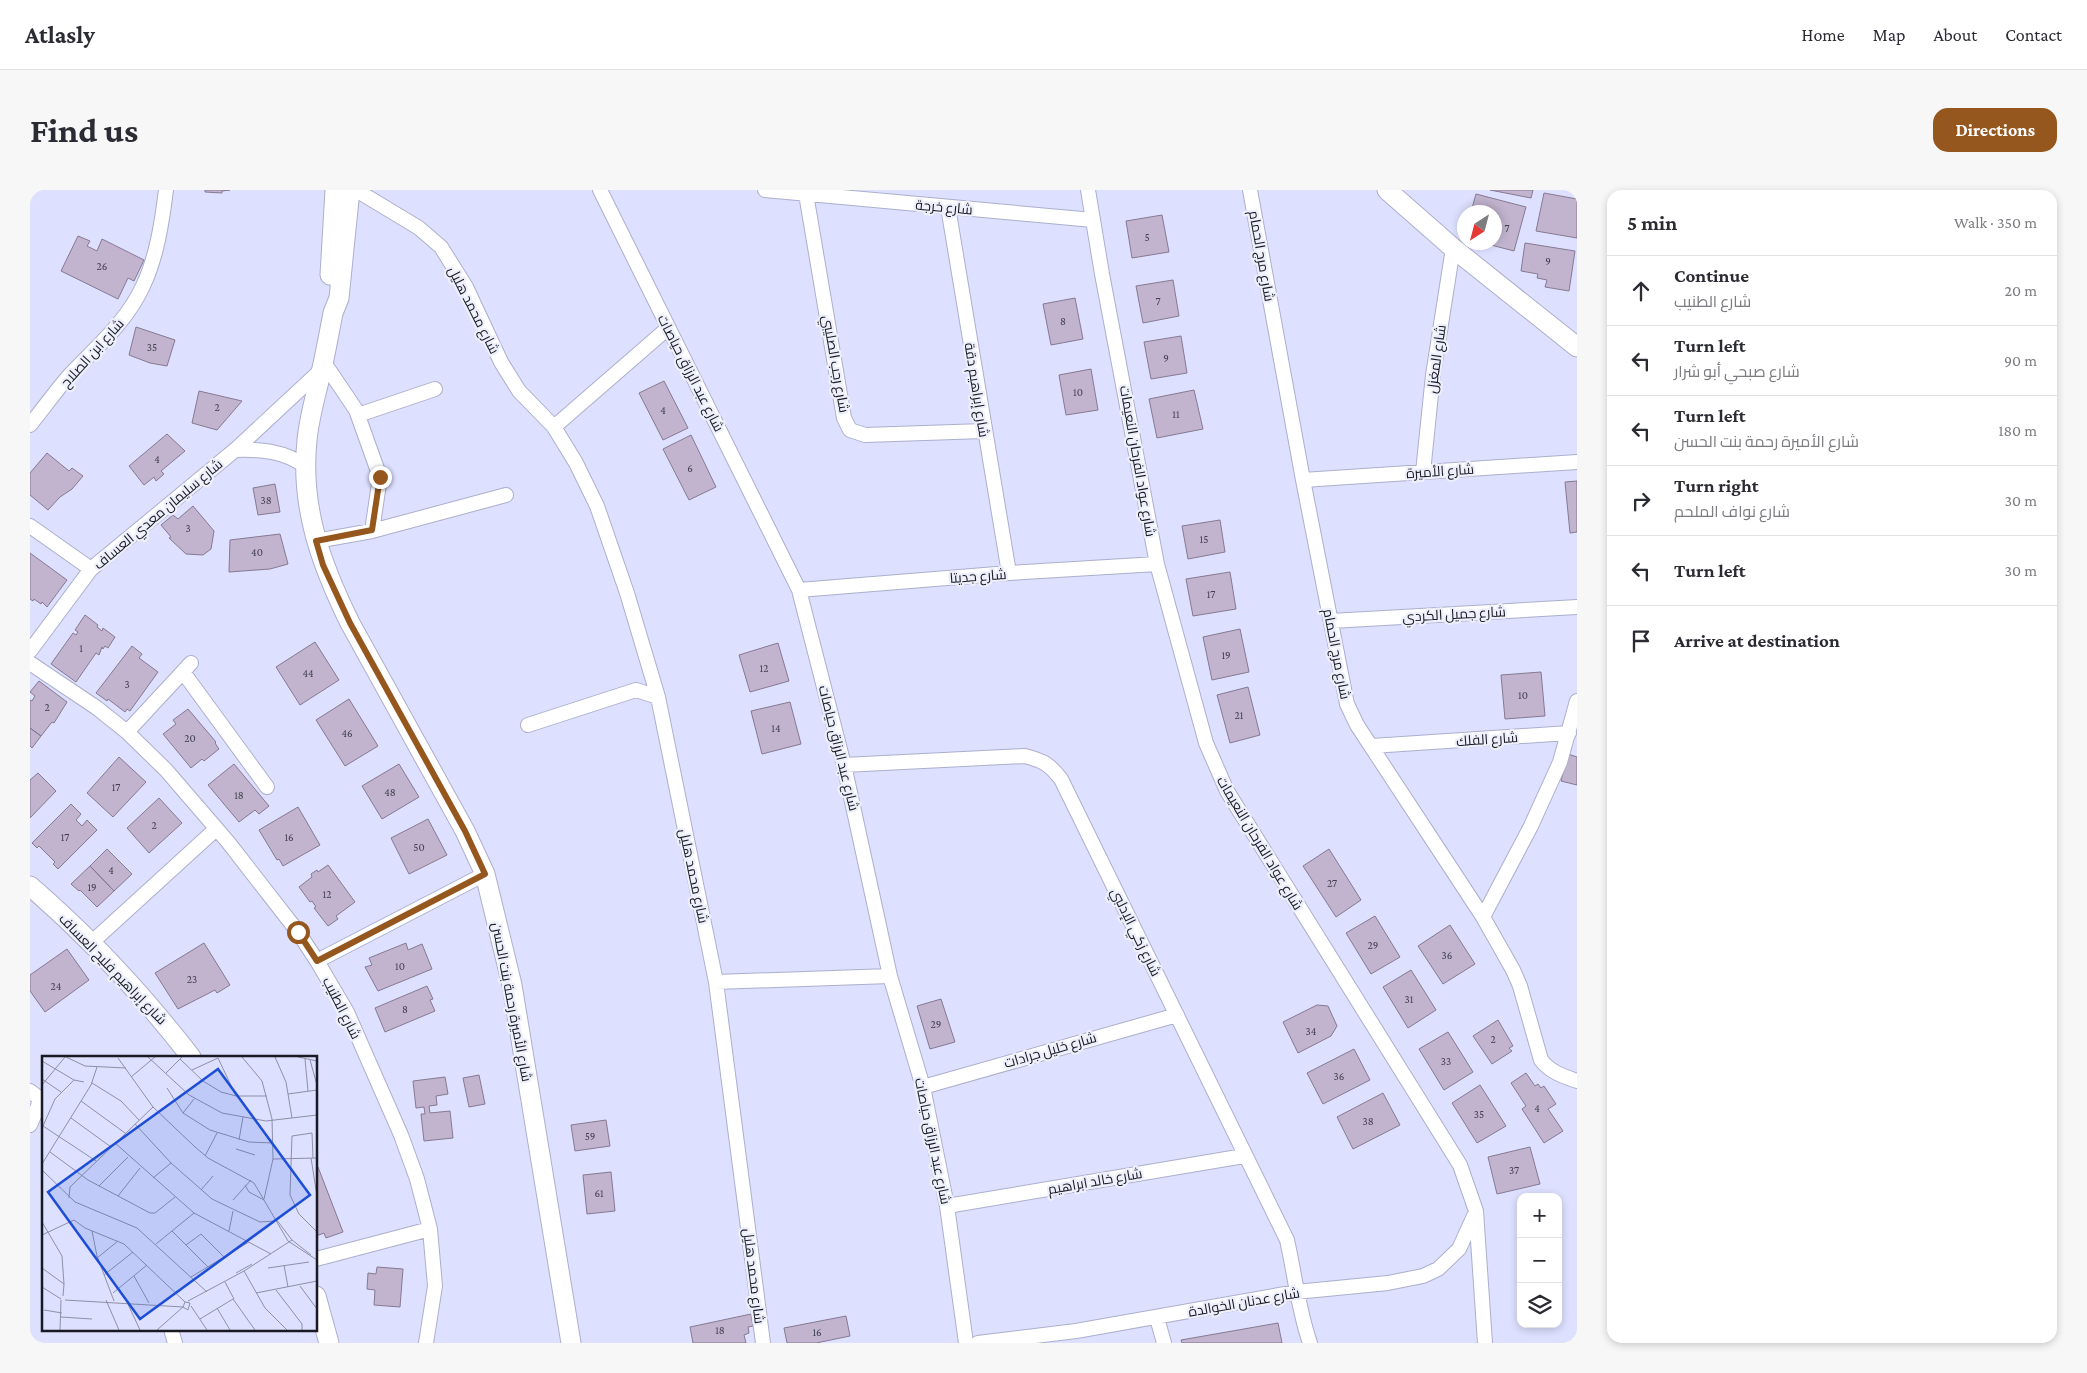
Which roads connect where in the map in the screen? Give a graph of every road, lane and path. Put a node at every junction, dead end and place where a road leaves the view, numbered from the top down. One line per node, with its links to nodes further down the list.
1 (166, 190): 20 (street, شارع ابن الصلاح)
2 (335, 190): 14 (street, شارع الأميرة رحمة بنت الحسن)
3 (350, 190): 14 (street, شارع الأميرة رحمة بنت الحسن)
4 (356, 190): 21 (street, شارع محمد هليل)
5 (600, 190): 15 (street, شارع عبد الرزاق حياصات)
6 (764, 190): 10 (street, شارع خرجة)
7 (1088, 190): 12 (street, شارع عواد الفرحان النعيمات)
8 (1250, 190): 27 (street, شارع مرج الحمام)
9 (1387, 190): 13 (street)
10 (806, 194): 11 (street, شارع خرجة); 22 (street, شارع رجب الصليبي)
11 (948, 207): 12 (street, شارع خرجة); 22 (street, شارع إبراهيم دقة)
12 (1093, 220): 32 (street, شارع عواد الفرحان النعيمات)
13 (1453, 248): 16 (street); 26 (street, شارع المغزل)
14 (333, 313): 17 (street, شارع الأميرة رحمة بنت الحسن)
15 (668, 328): 21 (street); 35 (street, شارع عبد الرزاق حياصات)
16 (1577, 348)
17 (322, 365): 19 (street); 23 (street, شارع سليمان معدي العساف); 25 (street, شارع الأميرة رحمة بنت الحسن)
18 (435, 388): 19 (street)
19 (358, 415): 30 (street)
20 (30, 425)
21 (554, 427): 40 (street, شارع محمد هليل)
22 (984, 431): 34 (street, شارع إبراهيم دقة)
23 (235, 450): 25 (street, شارع سليمان معدي العساف); 33 (street, شارع سليمان معدي العساف)
24 (1577, 462): 26 (street, شارع الأميرة)
25 (306, 467): 31 (street, شارع الأميرة رحمة بنت الحسن)
26 (1423, 472): 27 (street, شارع الأميرة)
27 (1303, 480): 37 (street, شارع مرج الحمام)
28 (506, 495): 30 (street)
29 (30, 526): 33 (street)
30 (372, 530): 31 (street)
31 (316, 541): 49 (street, شارع الأميرة رحمة بنت الحسن)
32 (1157, 564): 34 (street, شارع جديتا); 64 (street, شارع عواد الفرحان النعيمات)
33 (91, 569): 38 (street, شارع سليمان معدي العساف)
34 (1009, 573): 35 (street, شارع جديتا)
35 (800, 590): 46 (street, شارع عبد الرزاق حياصات)
36 (1577, 607): 37 (street, شارع جميل الكردي)
37 (1331, 621): 45 (street, شارع مرج الحمام)
38 (30, 651)
39 (30, 663): 43 (street, شارع الطنيب)
40 (658, 697): 42 (street); 55 (street, شارع محمد هليل)
41 (1577, 701): 44 (street)
42 (528, 726)
43 (127, 732): 47 (street); 48 (street, شارع الطنيب)
44 (1569, 733): 45 (street, شارع الفلك); 51 (street)
45 (1372, 746): 51 (street, شارع مرج الحمام)
46 (844, 764): 54 (street, شارع عبد الرزاق حياصات); 56 (street, شارع زكي الإدلبي)
47 (267, 787)
48 (216, 829): 52 (street); 53 (street, شارع الطنيب)
49 (485, 874): 53 (street); 75 (street, شارع الأميرة رحمة بنت الحسن)
50 (30, 886): 52 (street, شارع إبراهيم فليح العساف)
51 (1483, 917): 58 (street, شارع مرج الحمام)
52 (91, 943): 57 (street, شارع إبراهيم فليح العساف)
53 (317, 961): 65 (street, شارع الطنيب)
54 (890, 976): 55 (street); 59 (street, شارع عبد الرزاق حياصات)
55 (716, 982): 76 (street, شارع محمد هليل)
56 (1177, 1014): 59 (street, شارع خليل جرادات); 62 (street, شارع زكي الإدلبي)
57 (190, 1056)
58 (1577, 1081)
59 (924, 1087): 63 (street, شارع عبد الرزاق حياصات)
60 (38, 1098): 61 (street)
61 (30, 1126)
62 (1244, 1156): 63 (street, شارع خالد ابراهيم); 67 (street, شارع زكي الإدلبي)
63 (947, 1206): 77 (street, شارع عبد الرزاق حياصات)
64 (1476, 1211): 67 (street, شارع عدنان الخوالدة); 81 (street, شارع عواد الفرحان النعيمات)
65 (430, 1229): 66 (street); 74 (street, شارع الطنيب)
66 (318, 1259)
67 (1296, 1292): 69 (street, شارع عدنان الخوالدة); 80 (street, شارع زكي الإدلبي)
68 (318, 1303): 73 (street)
69 (1156, 1318): 71 (street, شارع عدنان الخوالدة); 79 (street)
70 (171, 1330): 72 (street)
71 (1005, 1341): 78 (street, شارع عدنان الخوالدة)
72 (175, 1343)
73 (329, 1343)
74 (426, 1343)
75 (571, 1343)
76 (762, 1343)
77 (966, 1343)
78 (978, 1343)
79 (1164, 1343)
80 (1310, 1343)
81 (1484, 1343)

